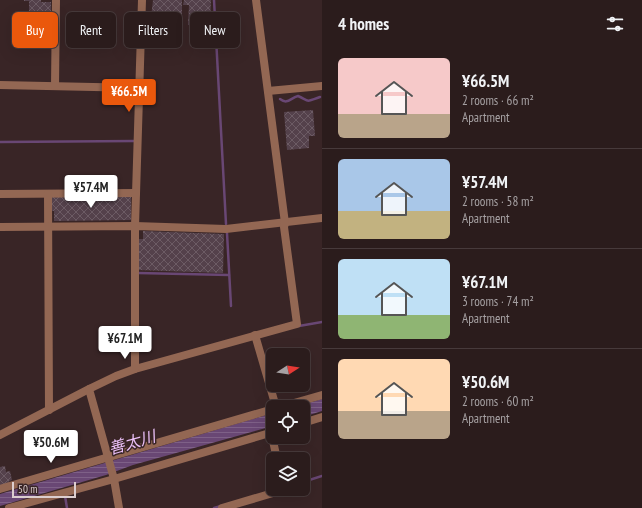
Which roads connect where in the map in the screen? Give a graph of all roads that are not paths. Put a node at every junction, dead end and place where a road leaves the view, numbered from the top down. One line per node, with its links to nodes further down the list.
1 (56, 0): 5 (street)
2 (142, 0): 7 (street)
3 (256, 0): 8 (street)
4 (0, 85): 5 (street)
5 (55, 86): 7 (street)
6 (322, 86): 8 (street)
7 (140, 88): 9 (street)
8 (268, 91): 13 (street)
9 (136, 193): 11 (street); 15 (street)
10 (0, 194): 11 (street)
11 (48, 194): 14 (street)
12 (322, 218): 13 (street)
13 (285, 223): 15 (street); 17 (street)
14 (48, 226): 15 (street); 16 (street); 23 (street)
15 (136, 226): 18 (street)
16 (0, 228)
17 (255, 335): 18 (street); 21 (street)
18 (135, 369): 19 (street)
19 (89, 389): 23 (street); 29 (street)
20 (322, 395): 22 (street)
21 (274, 400)
22 (304, 400)
23 (49, 410): 28 (street)
24 (266, 411): 29 (street)
25 (322, 417): 26 (street)
26 (310, 421)
27 (266, 434): 30 (street)
28 (0, 435)
29 (108, 459): 30 (street); 31 (street)
30 (113, 477): 33 (street); 34 (street)
31 (0, 489)
32 (266, 495): 35 (street)
33 (14, 507)
34 (119, 508)
35 (222, 508)

